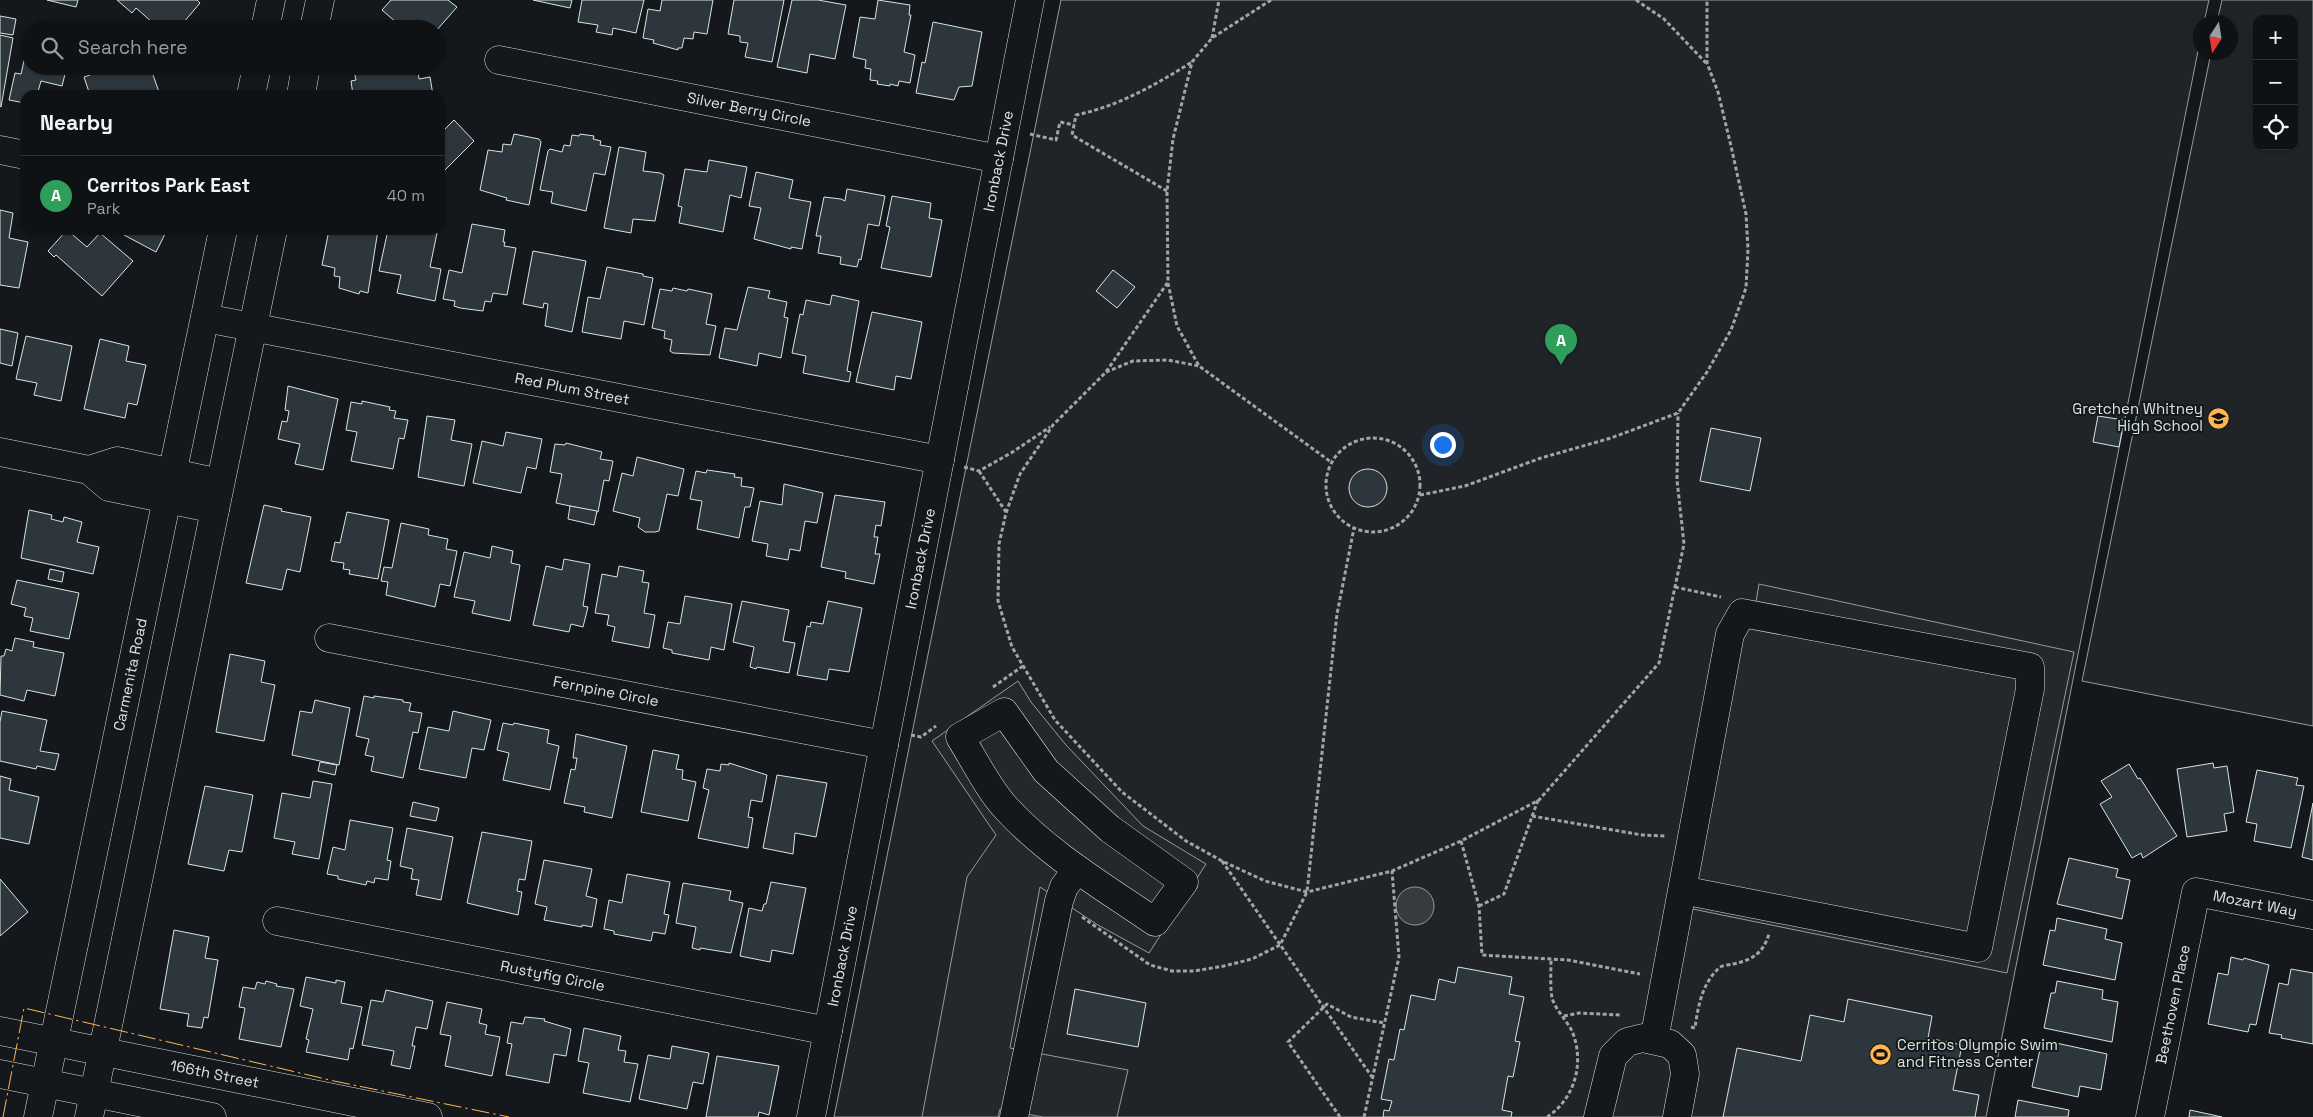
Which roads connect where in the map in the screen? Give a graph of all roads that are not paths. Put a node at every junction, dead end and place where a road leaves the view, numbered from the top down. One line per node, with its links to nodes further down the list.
1 (271, 0): 4 (street)
2 (320, 0): 5 (street)
3 (1030, 0): 13 (street, Ironback Drive)
4 (267, 20)
5 (316, 20)
6 (499, 60): 13 (street, Silver Berry Circle)
7 (255, 75): 9 (street)
8 (304, 75): 10 (street)
9 (252, 90)
10 (301, 90)
11 (0, 150): 12 (street)
12 (20, 155)
13 (999, 159): 19 (street, Ironback Drive)
14 (222, 235): 16 (street, Carmenita Road)
15 (271, 235): 17 (street)
16 (205, 318): 17 (street, Red Plum Street); 20 (street, Carmenita Road)
17 (252, 327): 19 (street, Red Plum Street); 21 (street)
18 (0, 452): 20 (street)
19 (940, 460): 23 (street, Ironback Drive)
20 (170, 486): 21 (street); 32 (street, Carmenita Road)
21 (217, 496): 33 (street)
22 (329, 638): 23 (street, Fernpine Circle)
23 (884, 746): 30 (street, Ironback Drive)
24 (1077, 869): 24 (street); 41 (street)
25 (1682, 890): 25 (street); 31 (street)
26 (2196, 892): 27 (street, Mozart Way); 44 (street, Beethoven Place)
27 (2313, 915)
28 (277, 921): 30 (street, Rustyfig Circle)
29 (0, 1031): 32 (street, 166th Street)
30 (828, 1031): 40 (street, Ironback Drive)
31 (1654, 1040): 42 (street); 43 (street)
32 (54, 1042): 33 (street, 166th Street); 35 (street, Carmenita Road)
33 (102, 1052): 36 (street); 39 (street, 166th Street)
34 (0, 1074): 35 (street)
35 (45, 1084): 36 (street); 37 (street, Carmenita Road)
36 (91, 1105): 38 (street)
37 (38, 1117)
38 (212, 1117)
39 (428, 1117)
40 (811, 1117)
41 (1014, 1117)
42 (1598, 1117)
43 (1677, 1117)
44 (2150, 1117)

